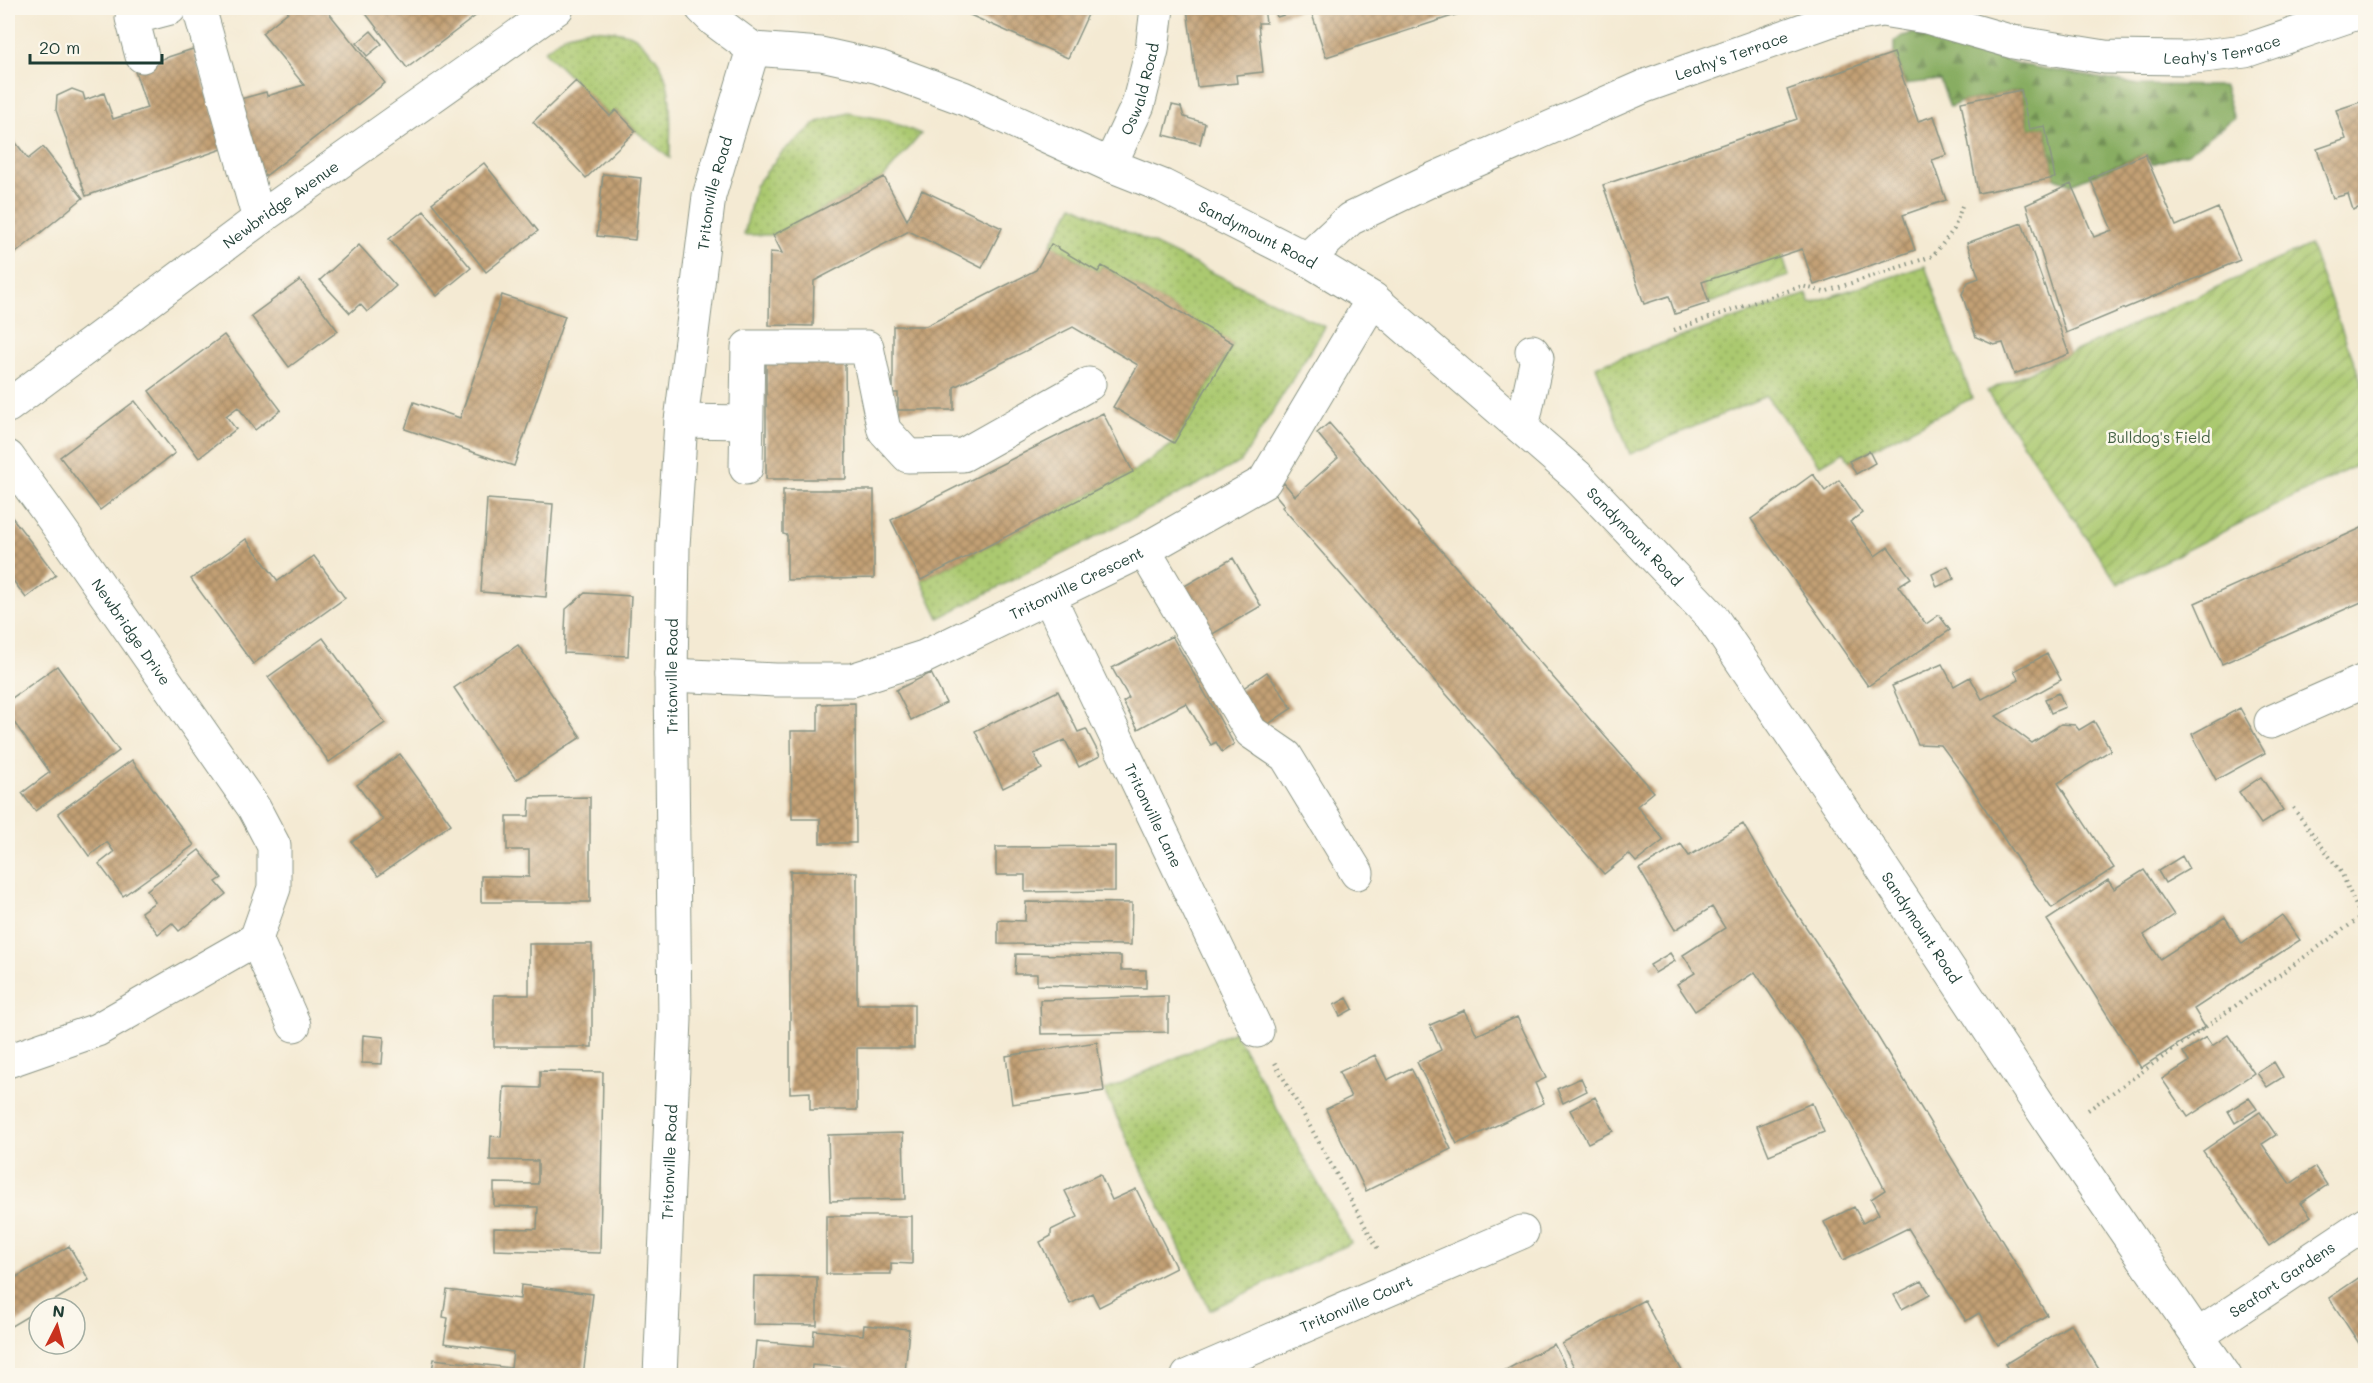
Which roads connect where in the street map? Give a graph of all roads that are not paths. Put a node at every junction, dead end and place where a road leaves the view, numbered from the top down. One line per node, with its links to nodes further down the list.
1 (170, 8): 8 (street)
2 (199, 8): 10 (street)
3 (557, 8): 10 (street, Newbridge Avenue)
4 (702, 8): 7 (street)
5 (1157, 8): 9 (street, Oswald Road)
6 (2366, 10): 11 (street, Leahy's Terrace)
7 (753, 49): 9 (street, Sandymount Road); 16 (street, Tritonville Road)
8 (142, 56)
9 (1110, 165): 11 (street, Sandymount Road)
10 (259, 219): 15 (street, Newbridge Avenue)
11 (1307, 259): 12 (street, Sandymount Road)
12 (1373, 299): 18 (street, Sandymount Road); 21 (street, Tritonville Crescent)
13 (1532, 351): 18 (street)
14 (1089, 384): 17 (street)
15 (8, 406)
16 (681, 422): 17 (street); 23 (street, Tritonville Road)
17 (746, 422): 20 (street)
18 (1522, 428): 33 (street, Sandymount Road)
19 (8, 458): 27 (street, Newbridge Drive)
20 (746, 468)
21 (1144, 550): 22 (street, Tritonville Crescent); 26 (street)
22 (1049, 597): 23 (street, Tritonville Crescent); 29 (street, Tritonville Lane)
23 (671, 675): 34 (street, Tritonville Road)
24 (2366, 680): 25 (street)
25 (2271, 722)
26 (1357, 873)
27 (256, 939): 28 (street); 30 (street)
28 (294, 1025)
29 (1257, 1031)
30 (8, 1061)
31 (2366, 1223): 33 (street, Seafort Gardens)
32 (1522, 1232): 35 (street, Tritonville Court)
33 (2197, 1336): 36 (street, Sandymount Road)
34 (660, 1376)
35 (1188, 1376)
36 (2225, 1376)

